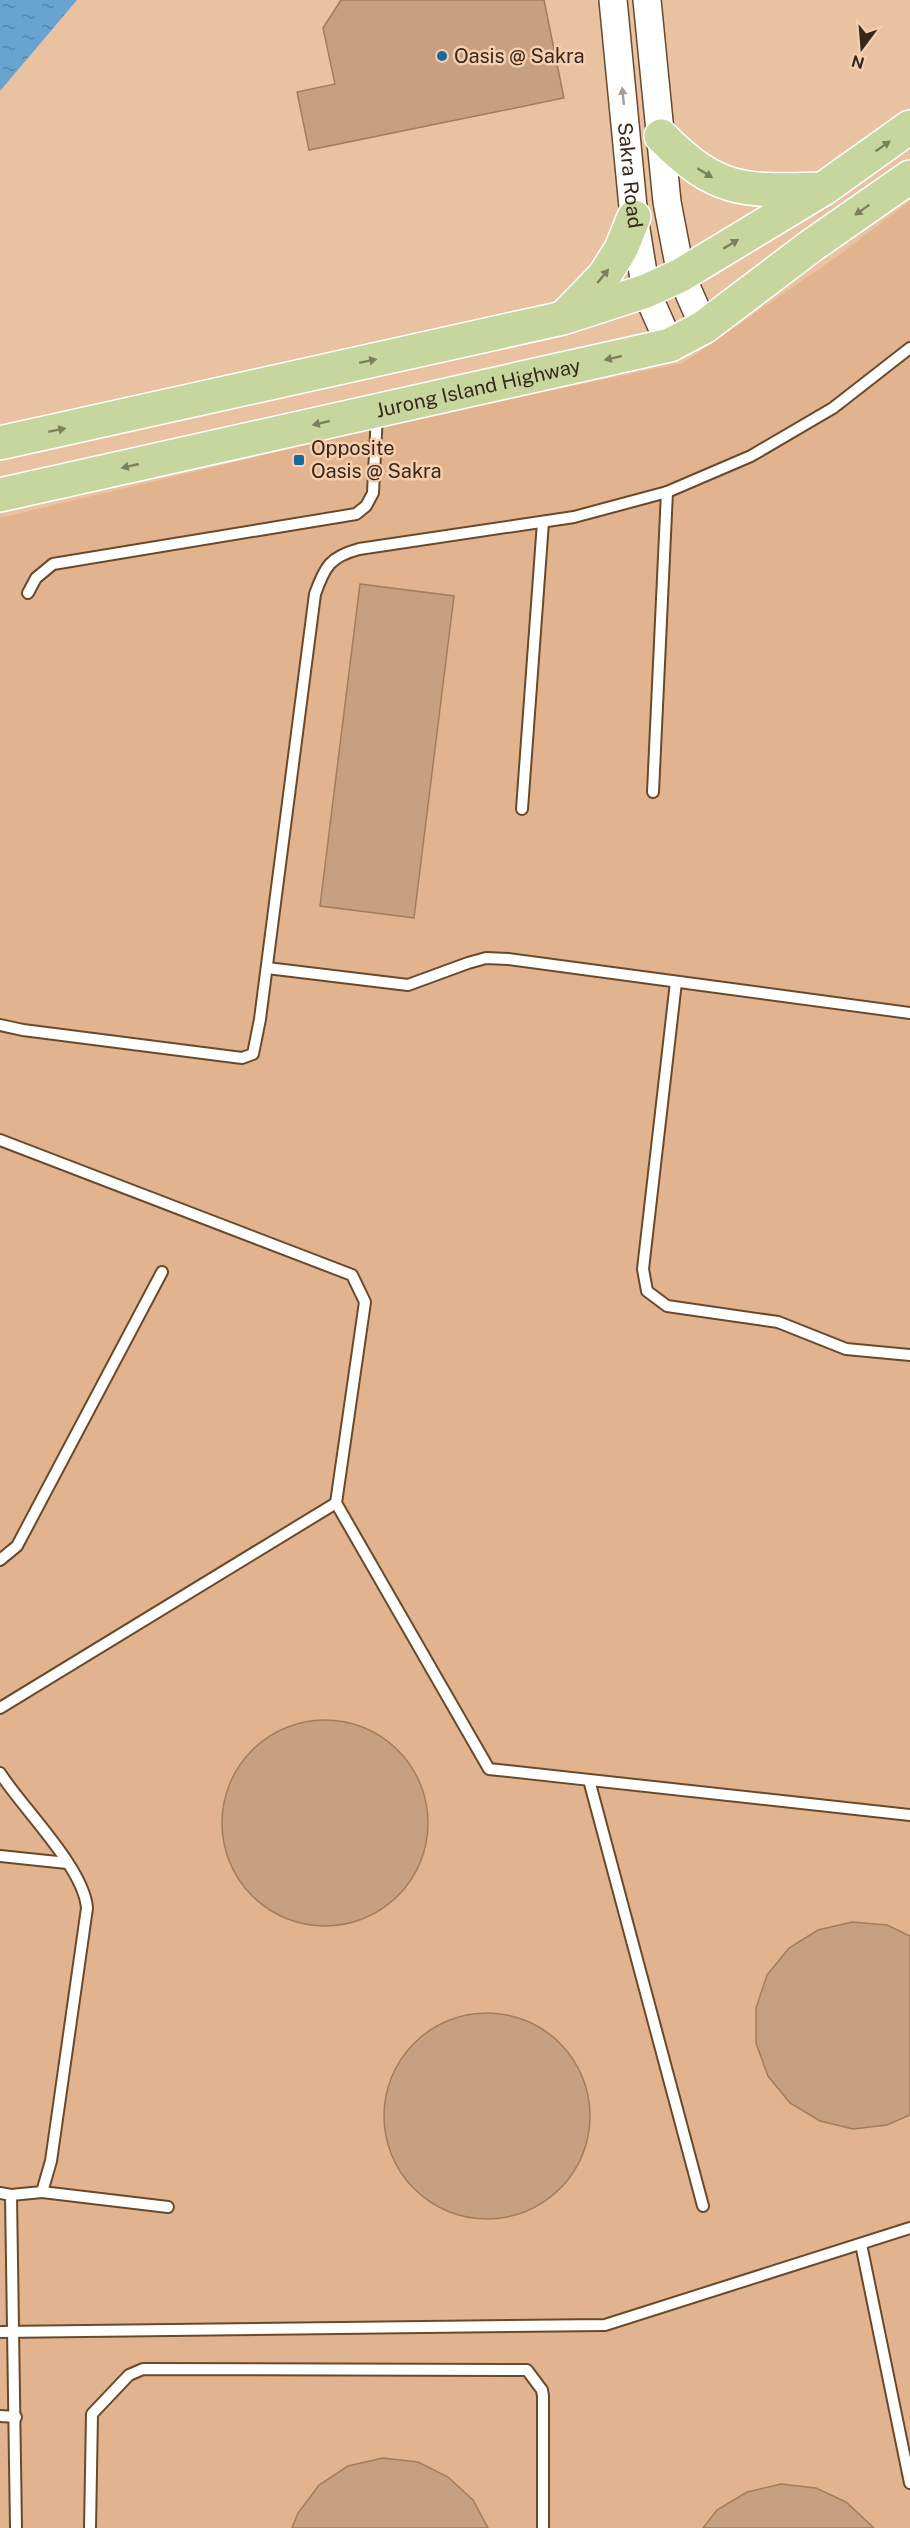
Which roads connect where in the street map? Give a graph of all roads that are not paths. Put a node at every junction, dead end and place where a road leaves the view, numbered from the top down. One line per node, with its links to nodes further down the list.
1 (613, 0): 7 (street, Sakra Road, one-way to 1)
2 (647, 0): 4 (street, Sakra Road)
3 (910, 127): 6 (main road, one-way to 3)
4 (661, 135): 6 (main road, one-way to 6); 8 (street, Sakra Road)
5 (910, 177): 11 (main road, Jurong Island Highway, one-way to 11)
6 (823, 189): 8 (main road, one-way to 6)
7 (634, 217): 9 (street, Sakra Road); 10 (main road, one-way to 7)
8 (681, 275): 9 (main road); 11 (street, Sakra Road)
9 (646, 291): 10 (main road); 12 (street, Sakra Road)
10 (562, 318): 15 (main road, one-way to 10)
11 (704, 327): 12 (main road, Jurong Island Highway)
12 (670, 345): 14 (main road, Jurong Island Highway, one-way to 14)
13 (910, 348): 16 (lane)
14 (378, 410): 17 (main road, Jurong Island Highway, one-way to 17); 19 (lane)
15 (0, 442)
16 (667, 492): 18 (lane); 20 (lane)
17 (0, 495)
18 (543, 522): 21 (lane); 22 (lane)
19 (28, 593)
20 (653, 792)
21 (522, 809)
22 (267, 968): 23 (lane); 25 (lane)
23 (676, 982): 24 (lane); 28 (lane)
24 (910, 1013)
25 (0, 1025)
26 (0, 1140): 29 (lane)
27 (162, 1272): 30 (lane)
28 (910, 1355)
29 (336, 1503): 31 (lane); 33 (lane)
30 (0, 1560)
31 (0, 1708)
32 (0, 1773): 36 (lane)
33 (589, 1780): 34 (lane); 40 (lane)
34 (910, 1815)
35 (0, 1856): 36 (lane)
36 (67, 1863): 37 (lane)
37 (42, 2192): 38 (lane); 39 (lane)
38 (6, 2194): 44 (lane)
39 (168, 2206)
40 (703, 2206)
41 (910, 2228): 42 (lane)
42 (861, 2244): 44 (lane); 47 (lane)
43 (0, 2332): 44 (lane)
44 (14, 2332): 46 (lane)
45 (0, 2416): 46 (lane)
46 (16, 2417): 48 (lane)
47 (910, 2483)
48 (16, 2528)
49 (90, 2528): 50 (lane)
50 (543, 2528)

